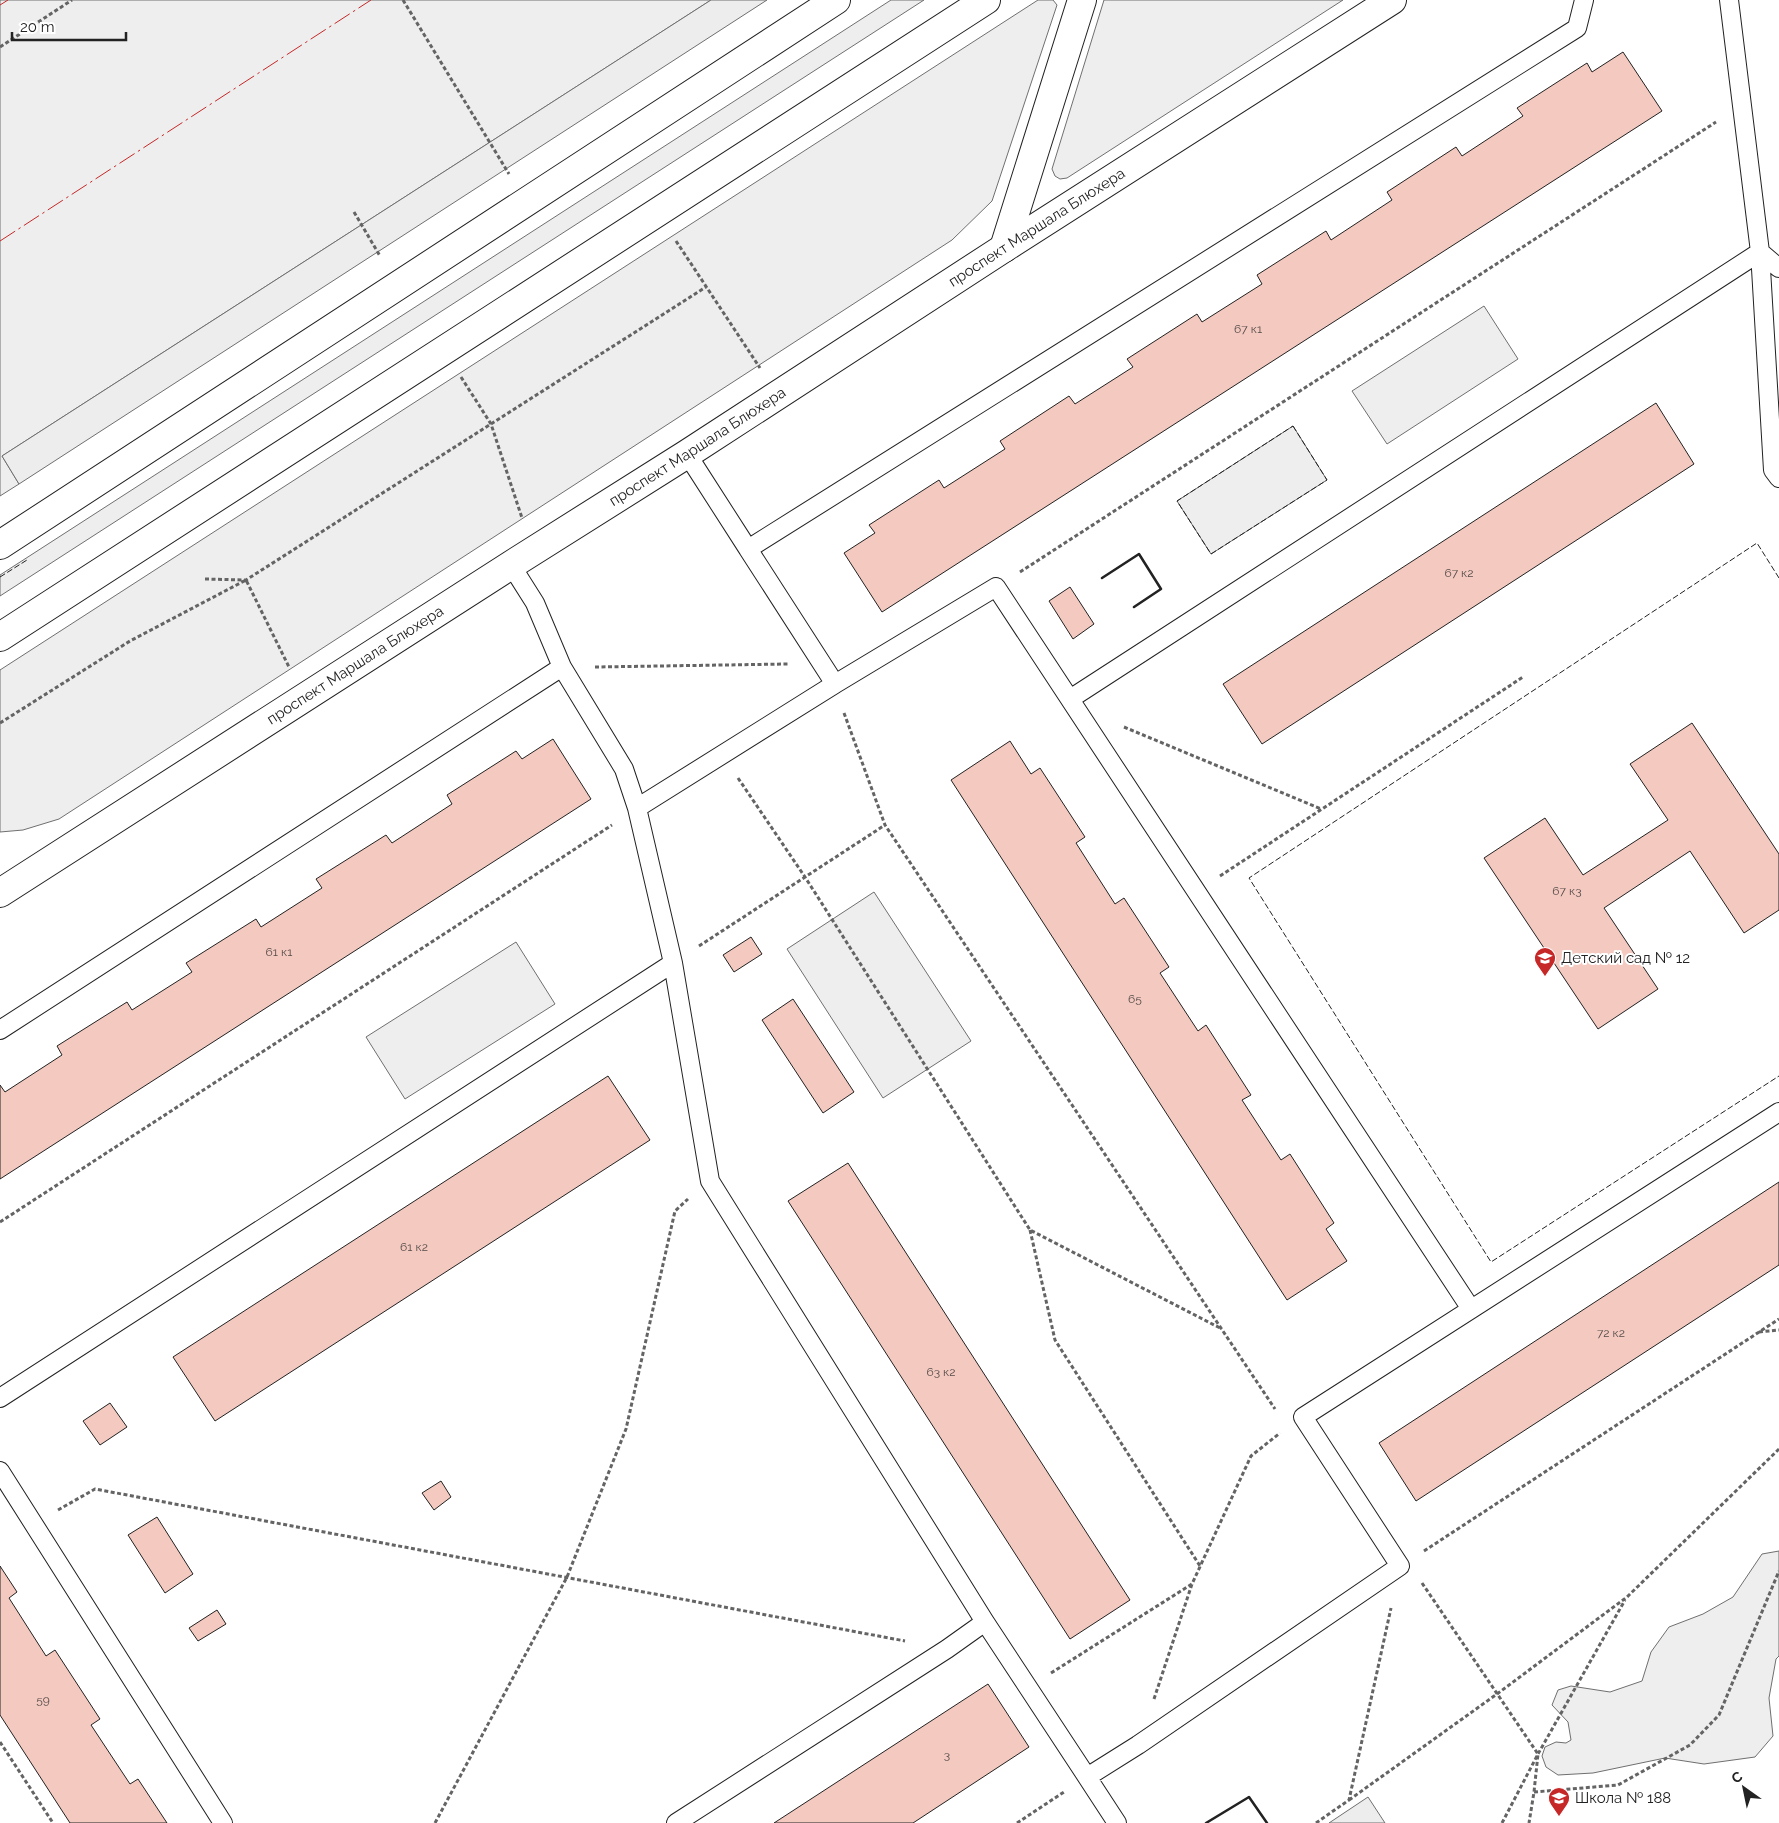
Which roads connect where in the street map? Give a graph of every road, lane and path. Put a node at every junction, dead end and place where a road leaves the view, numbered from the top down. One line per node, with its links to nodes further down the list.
1 (72, 0): 9 (path)
2 (403, 0): 11 (path)
3 (836, 0): 11 (main road)
4 (986, 0): 12 (main road)
5 (1082, 0): 13 (main road)
6 (1392, 0): 13 (main road, проспект Маршала Блюхера)
7 (1584, 0): 23 (lane)
8 (1729, 0): 10 (lane)
9 (0, 47)
10 (1741, 105): 14 (lane); 27 (path)
11 (526, 201): 22 (main road)
12 (657, 212): 16 (path); 17 (main road)
13 (1004, 248): 18 (main road, проспект Маршала Блюхера)
14 (1760, 252): 15 (lane); 21 (lane); 34 (lane)
15 (1779, 268)
16 (706, 287): 18 (path); 19 (path)
17 (444, 350): 19 (path); 28 (main road)
18 (778, 395): 20 (main road, проспект Маршала Блюхера)
19 (491, 424): 24 (path); 26 (path)
20 (687, 454): 23 (lane); 24 (main road, проспект Маршала Блюхера)
21 (1779, 478)
22 (0, 545)
23 (748, 549): 29 (lane)
24 (521, 558): 30 (lane); 33 (main road, проспект Маршала Блюхера)
25 (205, 579): 26 (path)
26 (246, 580): 33 (path); 35 (path)
27 (996, 587): 32 (lane); 34 (lane)
28 (0, 637)
29 (823, 664): 30 (path); 32 (lane)
30 (562, 667): 38 (lane); 45 (lane)
31 (1524, 676): 39 (path)
32 (835, 684): 37 (lane); 40 (path)
33 (304, 698): 42 (main road, проспект Маршала Блюхера)
34 (1070, 699): 43 (lane)
35 (0, 723)
36 (1123, 726): 39 (path)
37 (722, 755): 38 (lane); 41 (path)
38 (637, 808): 44 (lane); 48 (path)
39 (1322, 809): 43 (path)
40 (885, 825): 41 (path); 52 (path)
41 (805, 877): 44 (path); 49 (path)
42 (0, 892)
43 (1197, 892): 50 (lane)
44 (673, 963): 47 (lane); 55 (lane)
45 (0, 1030)
46 (1779, 1112): 50 (lane)
47 (710, 1180): 64 (path); 67 (lane)
48 (0, 1222)
49 (1030, 1230): 52 (path); 62 (path)
50 (1471, 1309): 56 (lane)
51 (1779, 1318): 54 (path)
52 (1223, 1330): 57 (path)
53 (1779, 1330): 54 (path)
54 (1759, 1332): 61 (path)
55 (0, 1398)
56 (1303, 1418): 57 (path); 61 (lane)
57 (1287, 1428): 62 (path)
58 (1779, 1450): 66 (path)
59 (0, 1471): 60 (lane)
60 (33, 1523): 64 (path); 78 (lane)
61 (1404, 1564): 70 (path); 72 (lane); 76 (path)
62 (1200, 1566): 65 (path)
63 (1779, 1570): 75 (path)
64 (567, 1577): 68 (path); 79 (path)
65 (1192, 1584): 69 (path); 72 (path)
66 (1627, 1597): 70 (path); 73 (path)
67 (985, 1622): 68 (lane); 69 (lane)
68 (947, 1649): 80 (lane)
69 (1028, 1688): 74 (lane)
70 (1497, 1694): 73 (path); 76 (path)
71 (0, 1742): 77 (path)
72 (1138, 1745): 74 (lane)
73 (1538, 1754): 75 (path); 84 (path)
74 (1087, 1777): 81 (path); 82 (lane)
75 (1534, 1792): 85 (path)
76 (1349, 1800): 83 (path)
77 (53, 1823)
78 (223, 1823)
79 (435, 1823)
80 (676, 1823)
81 (1016, 1823)
82 (1116, 1823)
83 (1316, 1823)
84 (1502, 1823)
85 (1529, 1823)

